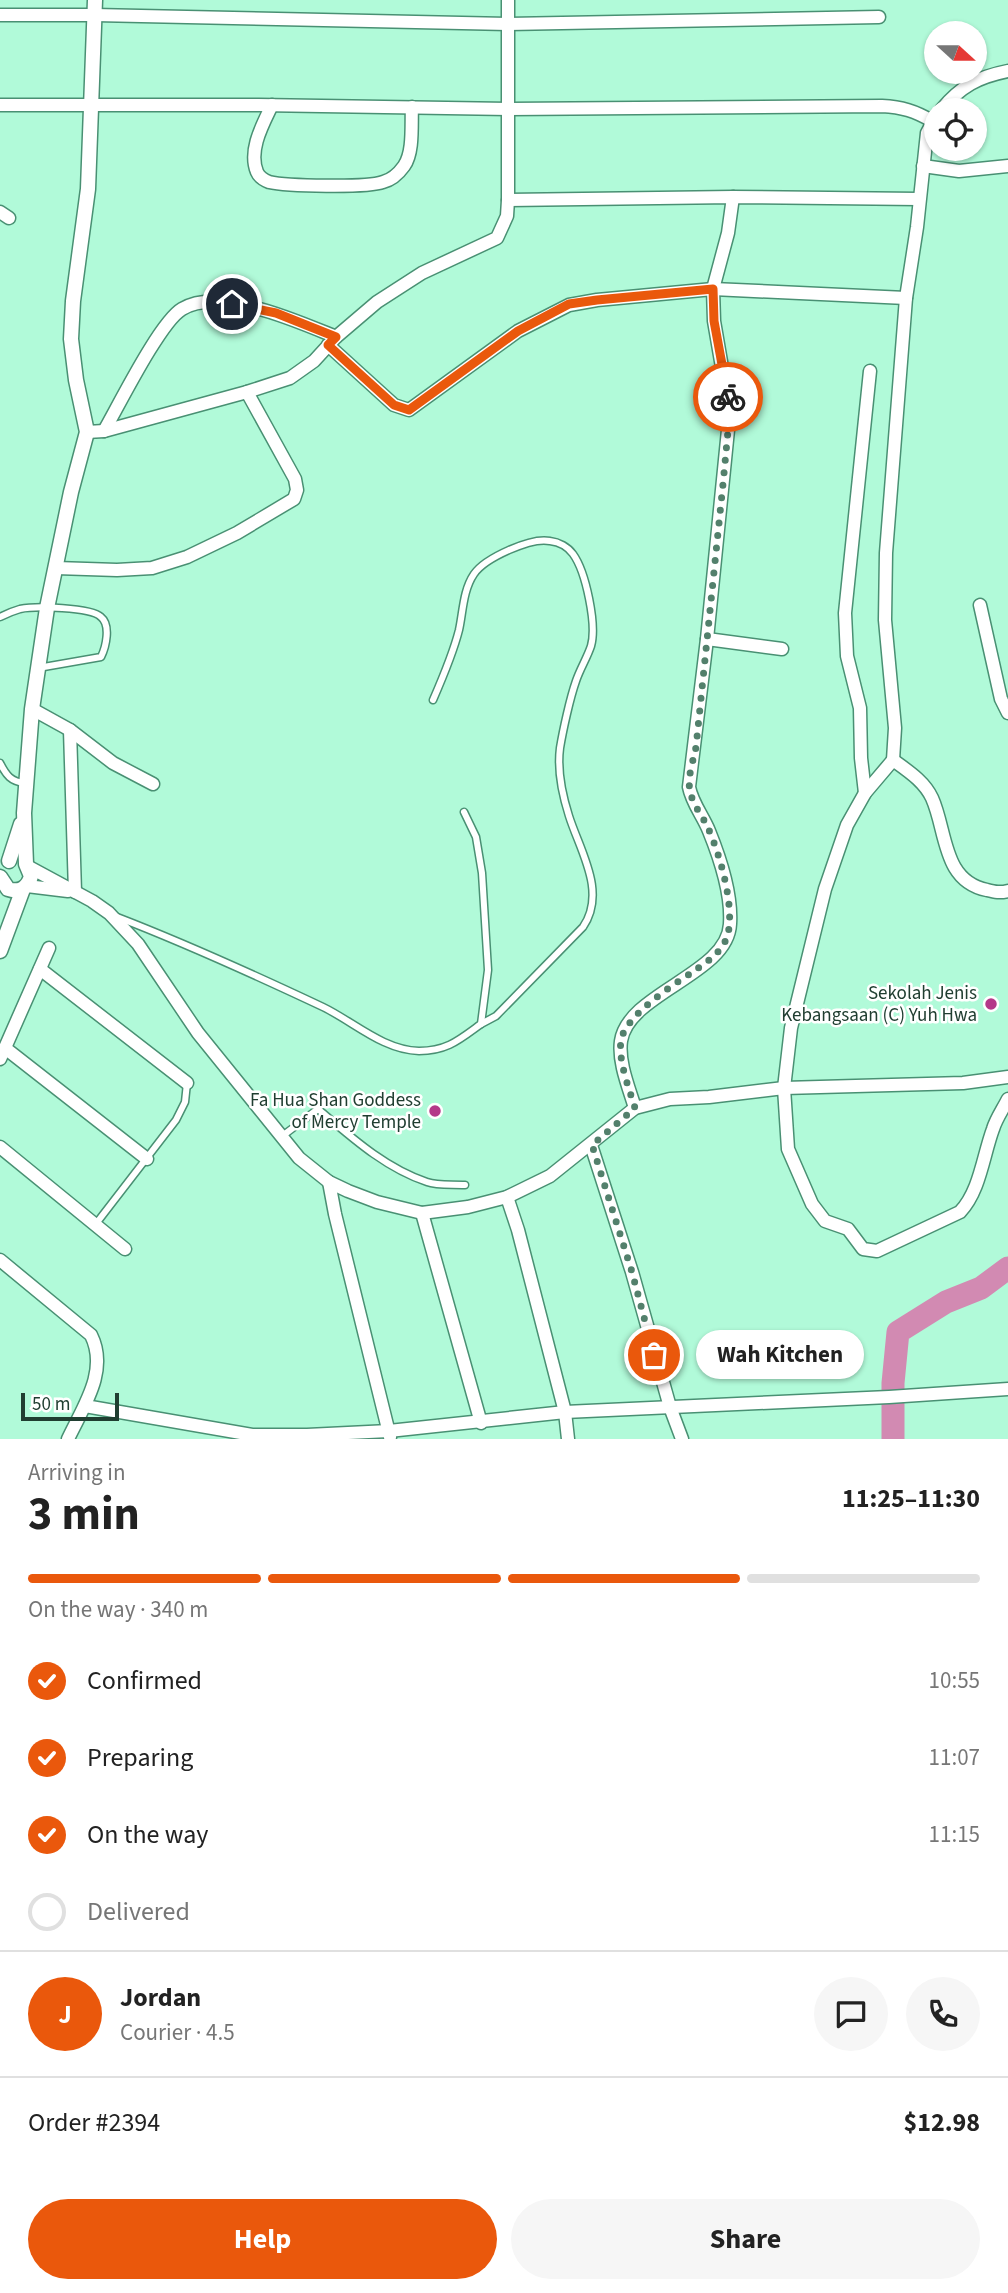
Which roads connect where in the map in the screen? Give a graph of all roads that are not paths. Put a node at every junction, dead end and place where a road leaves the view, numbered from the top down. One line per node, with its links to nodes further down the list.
1 (508, 0): 5 (street)
2 (95, 7): 3 (street); 5 (street); 10 (street)
3 (0, 15)
4 (879, 17): 5 (street)
5 (508, 24): 12 (street)
6 (1008, 71): 7 (street)
7 (953, 98)
8 (0, 105): 10 (street)
9 (272, 105): 10 (street); 11 (street); 11 (street)
10 (91, 106): 26 (street)
11 (412, 107): 12 (street)
12 (509, 109): 13 (street); 19 (street)
13 (924, 115)
14 (924, 158): 15 (street)
15 (923, 166): 16 (street); 18 (street)
16 (1008, 166)
17 (733, 197): 18 (street); 19 (street); 20 (street)
18 (919, 199): 21 (street)
19 (508, 200): 22 (street)
20 (713, 289): 21 (street); 22 (street); 31 (street)
21 (906, 298): 38 (street)
22 (332, 341): 24 (street); 25 (street)
23 (870, 371): 42 (street)
24 (247, 392): 25 (street); 27 (street)
25 (104, 431): 26 (street)
26 (87, 432): 27 (street)
27 (56, 568): 29 (street)
28 (980, 605): 36 (street)
29 (47, 608): 30 (lane); 33 (street); 33 (lane)
30 (0, 617)
31 (707, 639): 32 (street); 59 (street)
32 (782, 649)
33 (38, 668): 35 (street)
34 (433, 700): 53 (lane)
35 (32, 709): 37 (street); 40 (street)
36 (1008, 713)
37 (70, 730): 41 (street); 48 (street)
38 (893, 760): 42 (street); 47 (street)
39 (0, 763): 40 (lane)
40 (27, 783): 44 (street)
41 (153, 783)
42 (866, 793): 57 (street)
43 (464, 811): 53 (lane)
44 (24, 813): 45 (street); 46 (street)
45 (27, 865): 46 (street); 46 (street); 48 (street)
46 (7, 878): 48 (street); 50 (street)
47 (1008, 891)
48 (75, 892): 49 (street)
49 (109, 913): 53 (lane); 60 (street)
50 (1, 947)
51 (49, 948): 52 (street)
52 (40, 969): 54 (street); 56 (street)
53 (481, 1024)
54 (2, 1053): 63 (street)
55 (1008, 1077): 57 (street)
56 (187, 1083): 63 (lane)
57 (783, 1088): 58 (street); 59 (street)
58 (1008, 1099)
59 (635, 1108): 61 (street)
60 (281, 1137): 64 (street); 65 (lane)
61 (592, 1145): 66 (street); 73 (street)
62 (0, 1147): 68 (street)
63 (147, 1159): 68 (lane)
64 (329, 1182): 67 (street); 77 (street)
65 (465, 1185)
66 (507, 1197): 67 (street); 74 (street)
67 (422, 1213): 75 (street)
68 (95, 1225): 69 (street)
69 (125, 1249)
70 (0, 1260): 72 (street)
71 (1008, 1389): 73 (street)
72 (85, 1406): 76 (street); 80 (street)
73 (670, 1407): 74 (street); 83 (street)
74 (565, 1412): 75 (street); 82 (street)
75 (481, 1423): 77 (street)
76 (187, 1425): 78 (street); 81 (street)
77 (390, 1435): 79 (street)
78 (252, 1437): 79 (street)
79 (307, 1437)
80 (68, 1439)
81 (186, 1439)
82 (568, 1439)
83 (682, 1439)

